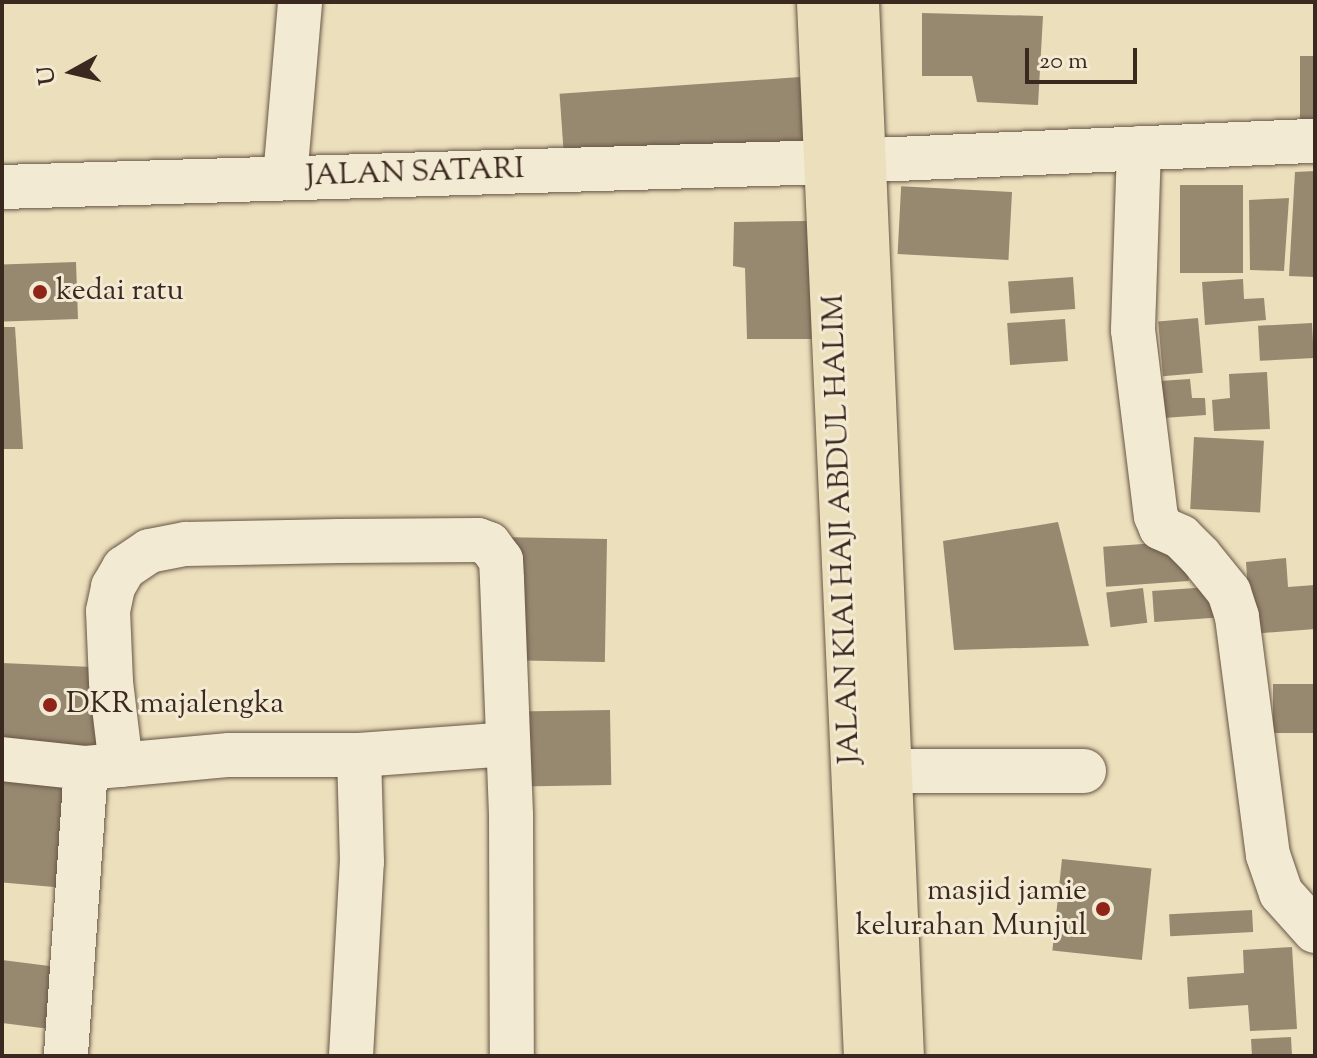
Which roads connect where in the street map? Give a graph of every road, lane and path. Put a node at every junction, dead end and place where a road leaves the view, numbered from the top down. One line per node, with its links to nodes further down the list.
1 (300, 2): 7 (street)
2 (819, 2): 6 (main road, JALAN KIAI HAJI ABDUL HALIM)
3 (857, 2): 6 (main road, JALAN KIAI HAJI ABDUL HALIM)
4 (1315, 141): 5 (street, JALAN SATARI)
5 (1139, 148): 6 (street, JALAN SATARI); 15 (street)
6 (846, 161): 7 (street, JALAN SATARI); 13 (main road, JALAN KIAI HAJI ABDUL HALIM); 19 (main road, JALAN KIAI HAJI ABDUL HALIM)
7 (285, 178): 8 (street, JALAN SATARI)
8 (2, 187)
9 (508, 744): 10 (street); 12 (street); 18 (street)
10 (359, 755): 12 (street); 17 (street)
11 (2, 759): 12 (street)
12 (104, 766): 16 (street)
13 (887, 771): 14 (street); 20 (main road, JALAN KIAI HAJI ABDUL HALIM)
14 (1084, 771)
15 (1315, 931)
16 (66, 1056)
17 (351, 1056)
18 (512, 1056)
19 (866, 1056)
20 (902, 1056)

